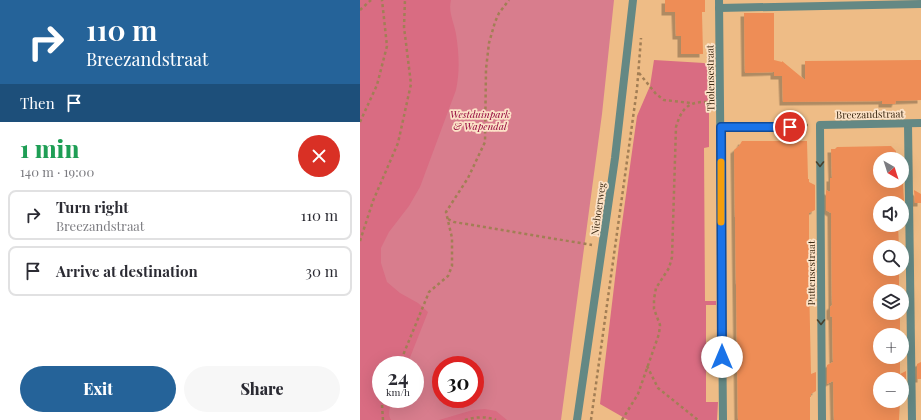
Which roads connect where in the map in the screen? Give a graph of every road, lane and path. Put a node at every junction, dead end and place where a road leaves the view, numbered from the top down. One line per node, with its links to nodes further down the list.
1 (371, 0): 8 (path)
2 (382, 0): 12 (path)
3 (405, 0): 21 (path)
4 (509, 0): 20 (path)
5 (633, 0): 29 (street, Nieboerweg)
6 (719, 4): 7 (street); 18 (street, Tholensestraat)
7 (921, 4)
8 (360, 10)
9 (638, 73): 11 (path)
10 (710, 102): 11 (path)
11 (691, 104): 24 (path)
12 (360, 122)
13 (921, 123): 14 (street, Breezandstraat)
14 (908, 124): 17 (street, Breezandstraat); 34 (street)
15 (801, 125): 16 (path)
16 (807, 125)
17 (820, 125): 33 (street, Puttensestraat, one-way to 33)
18 (721, 127): 19 (lane); 32 (street, Tholensestraat)
19 (790, 127)
20 (448, 219): 22 (path); 23 (path)
21 (360, 241)
22 (592, 245)
23 (403, 356)
24 (647, 366): 30 (path); 31 (path)
25 (382, 408): 26 (path)
26 (383, 420)
27 (465, 420): 28 (path)
28 (496, 420)
29 (577, 420)
30 (622, 420)
31 (698, 420)
32 (723, 420)
33 (822, 420)
34 (912, 420)

